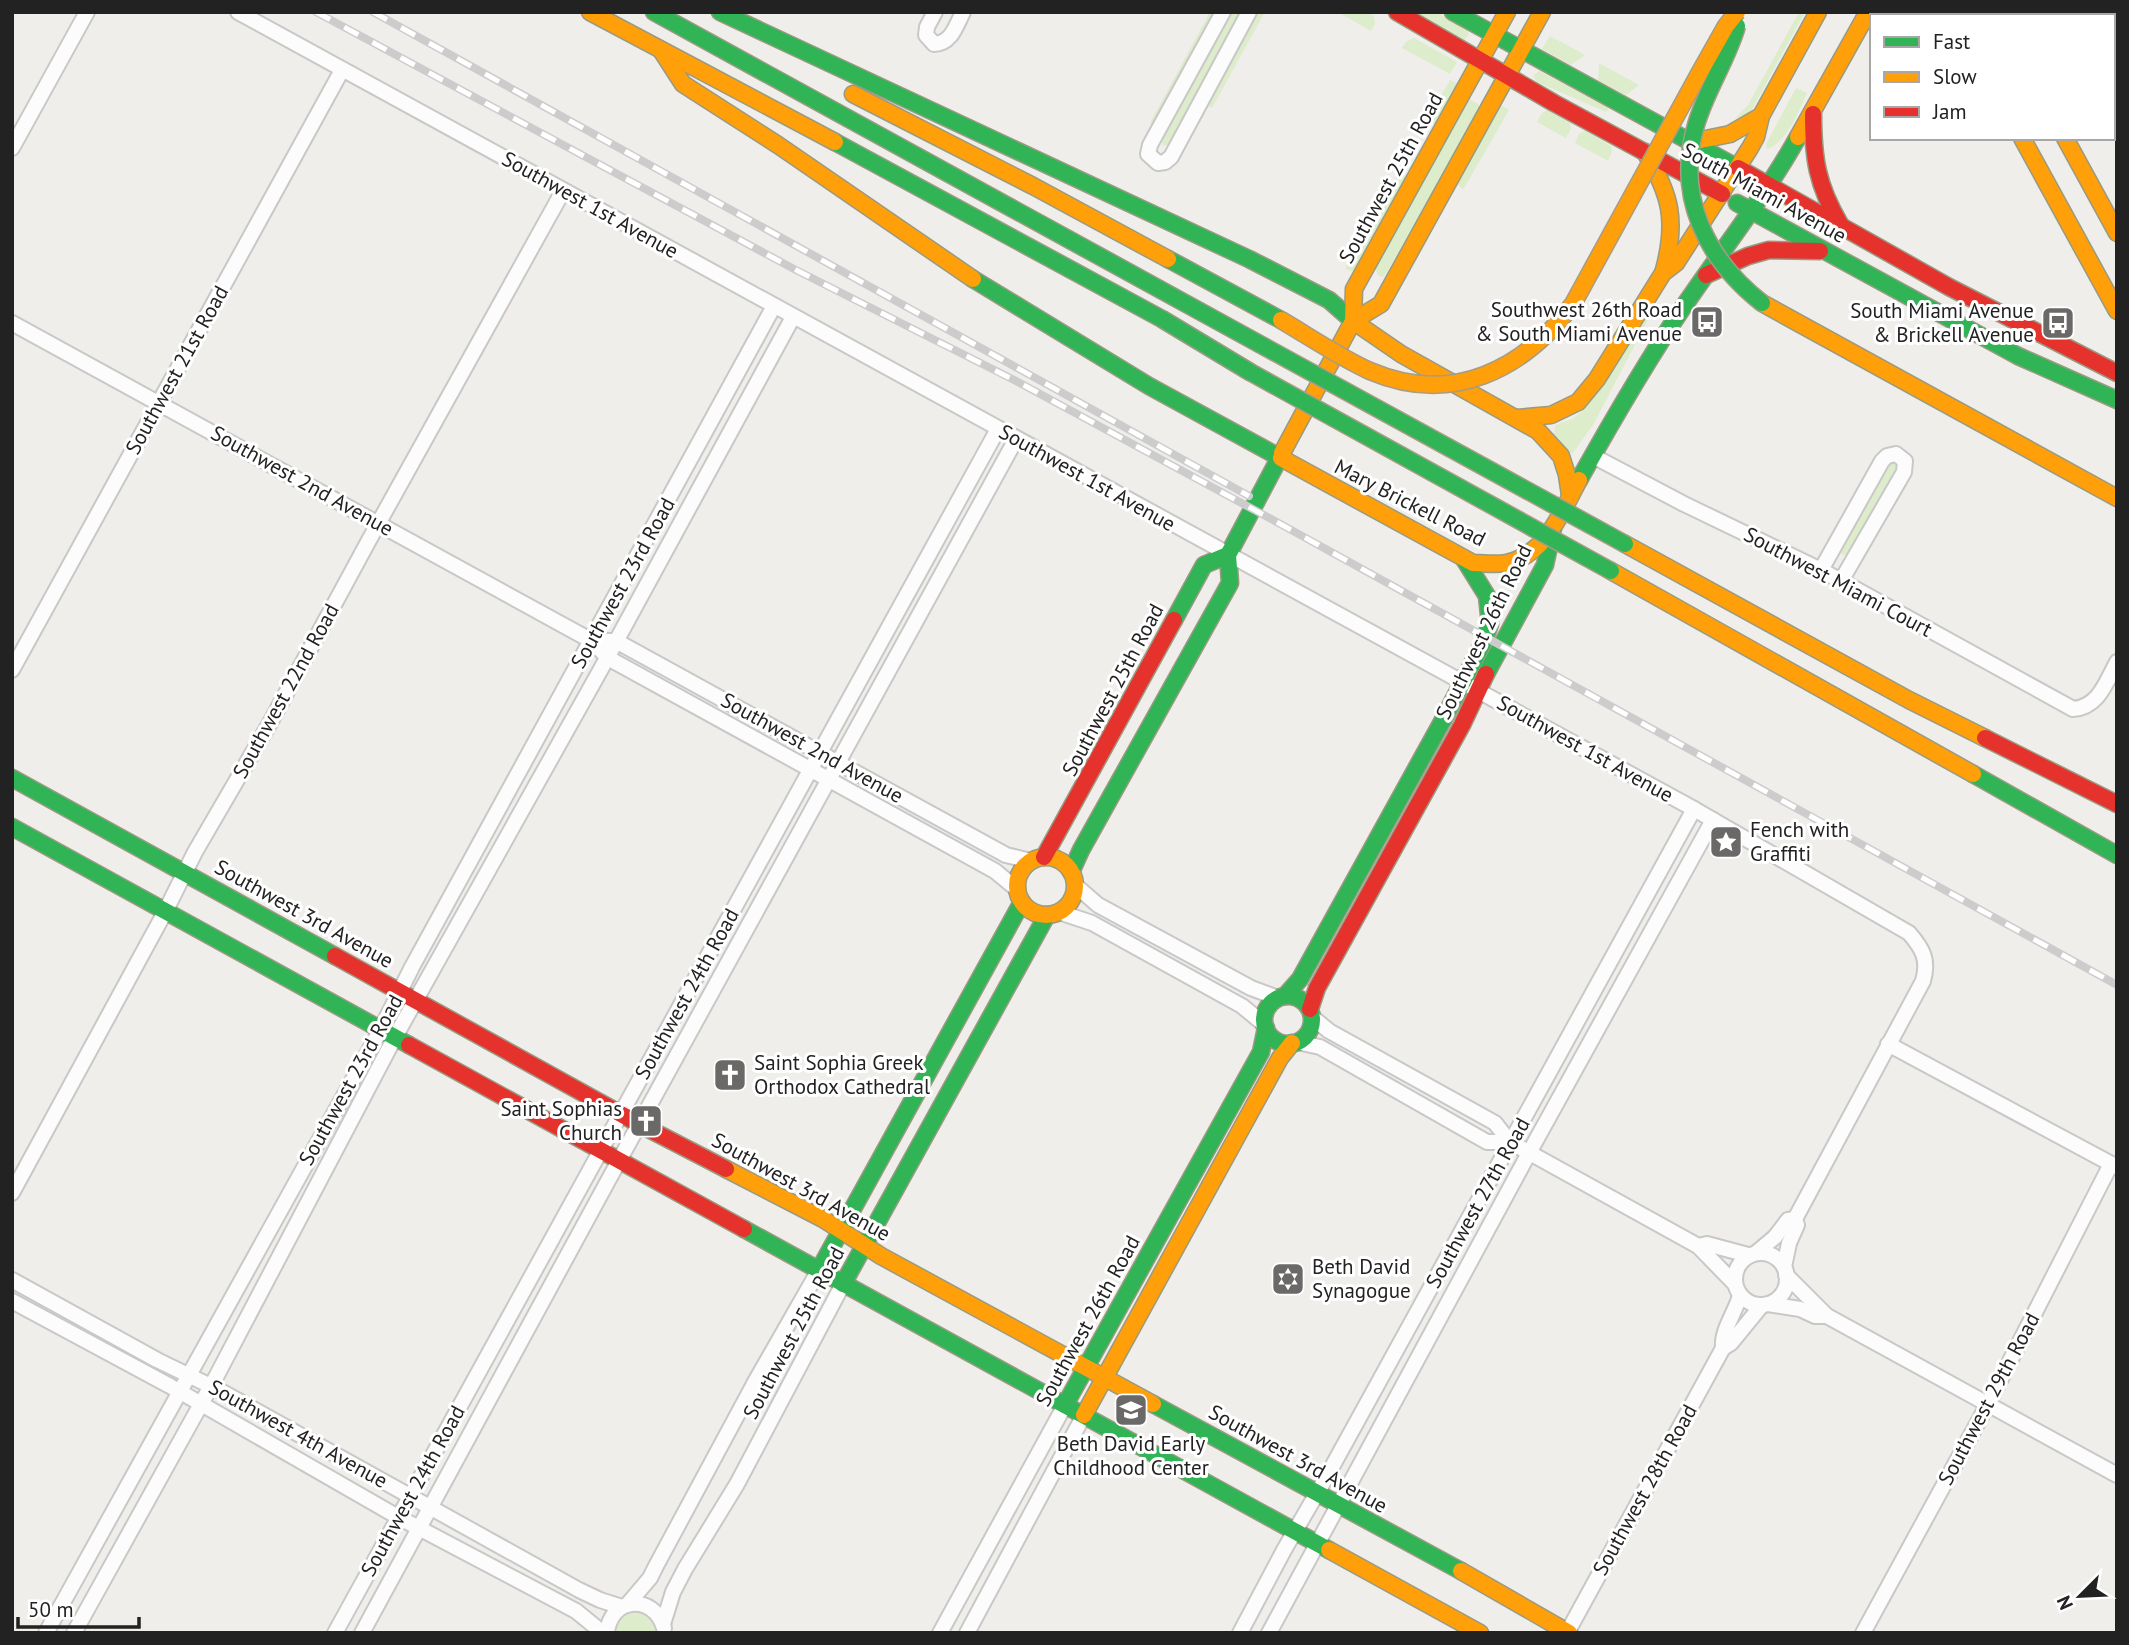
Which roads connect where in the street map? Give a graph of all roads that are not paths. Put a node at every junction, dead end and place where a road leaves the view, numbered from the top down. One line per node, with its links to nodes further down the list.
1 (87, 12): 32 (street)
2 (238, 12): 24 (street, Southwest 1st Avenue)
3 (590, 12): 20 (main road)
4 (654, 12): 79 (main road, bridge)
5 (935, 12): 6 (street)
6 (963, 12)
7 (1223, 12): 8 (street)
8 (1250, 12)
9 (1397, 12): 22 (main road, South Miami Avenue)
10 (1452, 12): 18 (main road, South Miami Avenue)
11 (1507, 12): 18 (main road, Southwest 25th Road)
12 (1542, 12): 21 (main road, Southwest 25th Road)
13 (1739, 12): 26 (main road, bridge); 60 (main road, bridge)
14 (1818, 12): 28 (main road)
15 (1868, 12): 19 (main road, Southwest 26th Road)
16 (714, 15): 23 (main road); 47 (main road)
17 (1870, 31): 19 (main road)
18 (1495, 34): 21 (main road, South Miami Avenue); 22 (main road, Southwest 25th Road)
19 (1851, 42): 27 (main road, Southwest 26th Road)
20 (659, 48): 58 (main road, Mary Brickell Road); 83 (main road, bridge)
21 (1522, 49): 25 (main road, Southwest 25th Road); 31 (main road, South Miami Avenue)
22 (1481, 60): 25 (main road, South Miami Avenue); 47 (main road, Southwest 25th Road)
23 (786, 61)
24 (342, 70): 36 (street, Southwest 1st Avenue); 53 (street, Southwest 21st Road)
25 (1508, 76): 33 (main road, South Miami Avenue); 47 (main road, Southwest 25th Road)
26 (836, 86)
27 (1813, 110): 35 (main road, Southwest 26th Road); 39 (main road)
28 (1761, 116): 31 (main road); 34 (main road)
29 (2023, 140): 45 (main road)
30 (2066, 140): 40 (main road)
31 (1691, 142): 34 (main road, South Miami Avenue)
32 (12, 148)
33 (1645, 152): 37 (main road, South Miami Avenue); 42 (main road)
34 (1738, 168): 35 (main road, South Miami Avenue); 37 (main road)
35 (1768, 186): 38 (main road, Southwest 26th Road); 39 (main road, South Miami Avenue)
36 (563, 191): 44 (street, Southwest 1st Avenue); 61 (street, Southwest 22nd Road)
37 (1722, 194): 38 (main road, South Miami Avenue); 42 (main road)
38 (1751, 210): 41 (main road, South Miami Avenue); 43 (main road, Southwest 26th Road)
39 (1842, 227): 50 (main road, South Miami Avenue)
40 (2117, 233)
41 (1827, 252): 43 (main road); 52 (main road, South Miami Avenue)
42 (1663, 273): 54 (main road)
43 (1704, 276): 57 (main road, Southwest 26th Road)
44 (774, 306): 46 (street, Southwest 1st Avenue); 68 (street, Southwest 23rd Road)
45 (2117, 312)
46 (793, 317): 55 (street, Southwest 1st Avenue); 67 (street, Southwest 23rd Road)
47 (1353, 321): 54 (main road); 58 (main road, Southwest 25th Road)
48 (12, 323): 53 (street, Southwest 2nd Avenue)
49 (2117, 357): 50 (main road)
50 (2093, 359): 51 (main road, South Miami Avenue)
51 (2117, 373)
52 (2117, 400)
53 (160, 403): 61 (street, Southwest 2nd Avenue); 71 (street, Southwest 21st Road)
54 (1517, 418): 59 (main road)
55 (998, 429): 56 (street, Southwest 1st Avenue); 74 (street, Southwest 24th Road)
56 (1016, 439): 63 (street, Southwest 1st Avenue); 75 (street, Southwest 24th Road)
57 (1592, 456): 59 (main road, Southwest 26th Road); 65 (street, Southwest Miami Court)
58 (1281, 458): 63 (main road, Southwest 25th Road); 64 (main road, Mary Brickell Road)
59 (1570, 495): 62 (main road, Southwest 26th Road)
60 (2117, 498)
61 (378, 524): 68 (street, Southwest 2nd Avenue); 85 (street, Southwest 22nd Road)
62 (1553, 528): 64 (main road, Mary Brickell Road); 73 (main road, Southwest 26th Road)
63 (1228, 555): 72 (street, Southwest 1st Avenue); 84 (main road, Southwest 25th Road); 86 (main road, Southwest 25th Road)
64 (1464, 559): 72 (main road, Southwest 26th Road)
65 (1821, 570): 66 (street, Southwest Miami Court); 66 (street)
66 (1841, 581): 70 (street, Southwest Miami Court)
67 (616, 640): 68 (street); 69 (street, Southwest 23rd Road); 74 (street, Southwest 2nd Avenue)
68 (592, 641): 69 (street, Southwest 2nd Avenue); 90 (street, Southwest 23rd Road)
69 (608, 658): 76 (street, Southwest 2nd Avenue); 92 (street, Southwest 23rd Road)
70 (2117, 662)
71 (12, 670)
72 (1463, 683): 73 (street, Southwest 1st Avenue); 91 (main road, Southwest 26th Road)
73 (1478, 691): 80 (street, Southwest 1st Avenue); 93 (main road, Southwest 26th Road)
74 (819, 752): 75 (street, Southwest 2nd Avenue); 76 (street, Southwest 24th Road)
75 (838, 762): 78 (street, Southwest 24th Road); 84 (street, Southwest 2nd Avenue)
76 (810, 769): 78 (street, Southwest 2nd Avenue); 98 (street, Southwest 24th Road)
77 (12, 778): 85 (main road, Southwest 3rd Avenue)
78 (829, 779): 87 (street, Southwest 2nd Avenue); 99 (street, Southwest 24th Road)
79 (2117, 804)
80 (1694, 809): 81 (street, Southwest 1st Avenue); 100 (street, Southwest 27th Road)
81 (1713, 820): 97 (street, Southwest 1st Avenue); 102 (street, Southwest 27th Road)
82 (12, 827): 88 (main road)
83 (2117, 855)
84 (1038, 860): 86 (main road); 87 (main road)
85 (184, 872): 88 (street, Southwest 22nd Road); 90 (main road, Southwest 3rd Avenue)
86 (1073, 879): 89 (main road); 91 (street)
87 (1020, 896): 89 (main road); 107 (main road, Southwest 25th Road)
88 (165, 912): 95 (main road); 105 (street, Southwest 22nd Road)
89 (1053, 914): 94 (street); 108 (main road, Southwest 25th Road)
90 (400, 991): 92 (main road, Southwest 3rd Avenue); 95 (street, Southwest 23rd Road)
91 (1281, 997): 93 (main road); 94 (main road)
92 (417, 1000): 95 (street, Southwest 23rd Road); 98 (main road, Southwest 3rd Avenue)
93 (1311, 1013): 96 (main road); 100 (street)
94 (1266, 1026): 96 (main road); 120 (main road, Southwest 26th Road)
95 (388, 1033): 101 (main road); 121 (street, Southwest 23rd Road); 123 (street, Southwest 23rd Road)
96 (1294, 1042): 100 (street); 122 (main road, Southwest 26th Road)
97 (1888, 1044): 104 (street); 106 (street)
98 (621, 1113): 99 (main road, Southwest 3rd Avenue); 101 (street, Southwest 24th Road)
99 (639, 1124): 103 (street, Southwest 24th Road); 107 (main road, Southwest 3rd Avenue)
100 (1510, 1142): 102 (street); 130 (street, Southwest 27th Road)
101 (600, 1152): 103 (main road); 131 (street, Southwest 24th Road)
102 (1529, 1153): 109 (street); 133 (street, Southwest 27th Road)
103 (618, 1161): 111 (main road); 132 (street, Southwest 24th Road)
104 (2114, 1166): 126 (street, Southwest 29th Road)
105 (12, 1193)
106 (1795, 1219): 110 (street); 112 (street)
107 (840, 1231): 108 (main road, Southwest 3rd Avenue); 111 (main road, Southwest 25th Road)
108 (864, 1246): 114 (main road, Southwest 25th Road); 120 (main road, Southwest 3rd Avenue)
109 (1698, 1246): 110 (street); 115 (street)
110 (1752, 1254): 112 (street); 115 (street)
111 (819, 1270): 114 (main road); 138 (street, Southwest 25th Road)
112 (1785, 1271): 117 (street); 118 (street)
113 (12, 1280): 121 (street, Southwest 4th Avenue)
114 (843, 1284): 127 (main road); 139 (street, Southwest 25th Road)
115 (1738, 1289): 117 (street); 119 (street, Southwest 28th Road)
116 (12, 1301): 124 (street, Southwest 4th Avenue)
117 (1765, 1304): 118 (street); 119 (street, Southwest 28th Road)
118 (1827, 1316): 126 (street)
119 (1723, 1348): 150 (street, Southwest 28th Road)
120 (1087, 1367): 122 (main road, Southwest 3rd Avenue); 127 (main road, Southwest 26th Road)
121 (189, 1375): 123 (street, Southwest 4th Avenue); 124 (street, Southwest 23rd Road)
122 (1105, 1378): 128 (main road, Southwest 26th Road); 130 (main road, Southwest 3rd Avenue)
123 (211, 1386): 125 (street, Southwest 23rd Road); 131 (street, Southwest 4th Avenue)
124 (180, 1392): 125 (street, Southwest 4th Avenue); 140 (street, Southwest 23rd Road)
125 (200, 1404): 134 (street, Southwest 4th Avenue); 141 (street, Southwest 23rd Road)
126 (1988, 1404): 129 (street); 151 (street, Southwest 29th Road)
127 (1065, 1405): 128 (main road); 145 (street, Southwest 26th Road)
128 (1084, 1415): 136 (main road); 146 (street, Southwest 26th Road)
129 (2117, 1475)
130 (1316, 1494): 133 (main road, Southwest 3rd Avenue); 136 (street, Southwest 27th Road)
131 (410, 1495): 132 (street, Southwest 4th Avenue); 134 (street, Southwest 24th Road)
132 (431, 1506): 135 (street, Southwest 24th Road); 138 (street, Southwest 4th Avenue)
133 (1338, 1506): 137 (street, Southwest 27th Road); 150 (main road, Southwest 3rd Avenue)
134 (398, 1517): 135 (street, Southwest 4th Avenue); 142 (street, Southwest 24th Road)
135 (420, 1528): 143 (street, Southwest 24th Road); 144 (street, Southwest 4th Avenue)
136 (1295, 1531): 137 (main road); 147 (street, Southwest 27th Road)
137 (1317, 1544): 148 (street, Southwest 27th Road); 149 (main road)
138 (624, 1606): 139 (street, Southwest 4th Avenue); 144 (street, Southwest 25th Road)
139 (665, 1629)
140 (46, 1633)
141 (74, 1633)
142 (335, 1633)
143 (362, 1633)
144 (605, 1633)
145 (940, 1633)
146 (967, 1633)
147 (1240, 1633)
148 (1269, 1633)
149 (1480, 1633)
150 (1568, 1633)
151 (1863, 1633)

